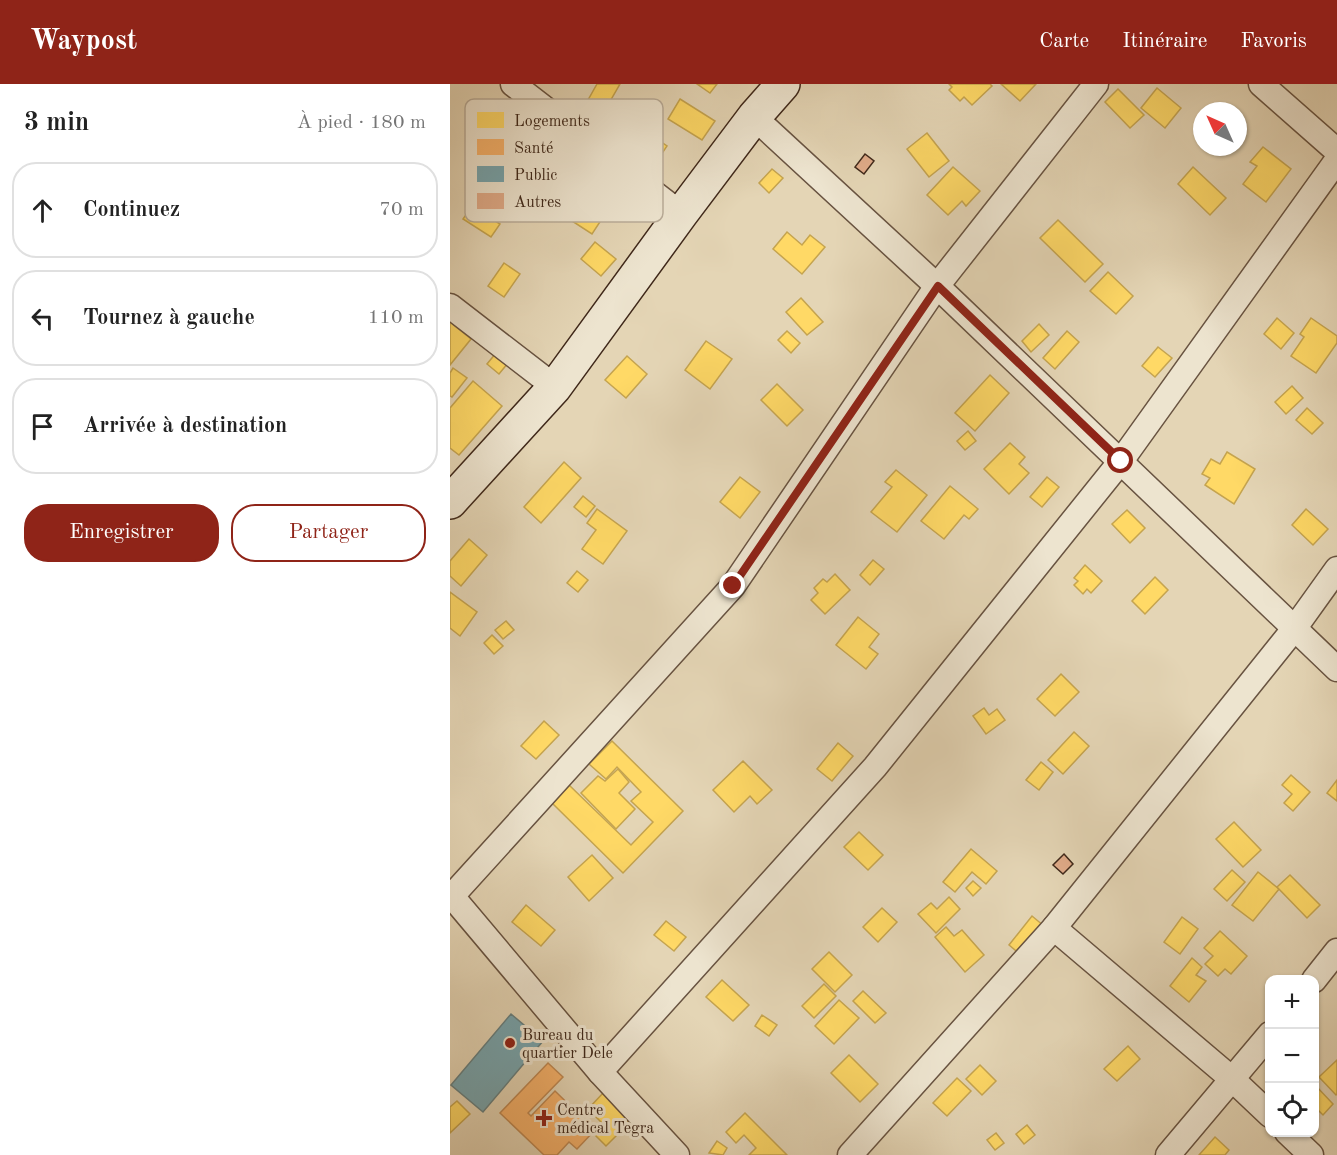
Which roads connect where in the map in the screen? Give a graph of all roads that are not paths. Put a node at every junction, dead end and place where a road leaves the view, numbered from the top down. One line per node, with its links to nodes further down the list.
1 (513, 84): 5 (street)
2 (783, 84): 6 (main road)
3 (1096, 84): 11 (street)
4 (1261, 84): 7 (street)
5 (532, 99)
6 (754, 117): 10 (main road); 11 (street)
7 (1337, 151)
8 (1337, 160): 14 (street)
9 (663, 200): 10 (street)
10 (681, 214): 13 (main road)
11 (938, 286): 14 (street); 19 (street)
12 (450, 306): 13 (street)
13 (555, 387): 15 (main road)
14 (1121, 461): 17 (street); 24 (street)
15 (450, 502)
16 (1337, 569): 17 (street)
17 (1294, 629): 18 (street); 20 (street)
18 (1337, 669)
19 (451, 895): 24 (street)
20 (1054, 928): 25 (street); 29 (street)
21 (1337, 951): 22 (street)
22 (1318, 975)
23 (1265, 1039): 25 (street)
24 (600, 1072): 28 (street)
25 (1232, 1080): 26 (street); 30 (street)
26 (1265, 1111)
27 (1292, 1137): 31 (street)
28 (677, 1155)
29 (850, 1155)
30 (1168, 1155)
31 (1311, 1155)

